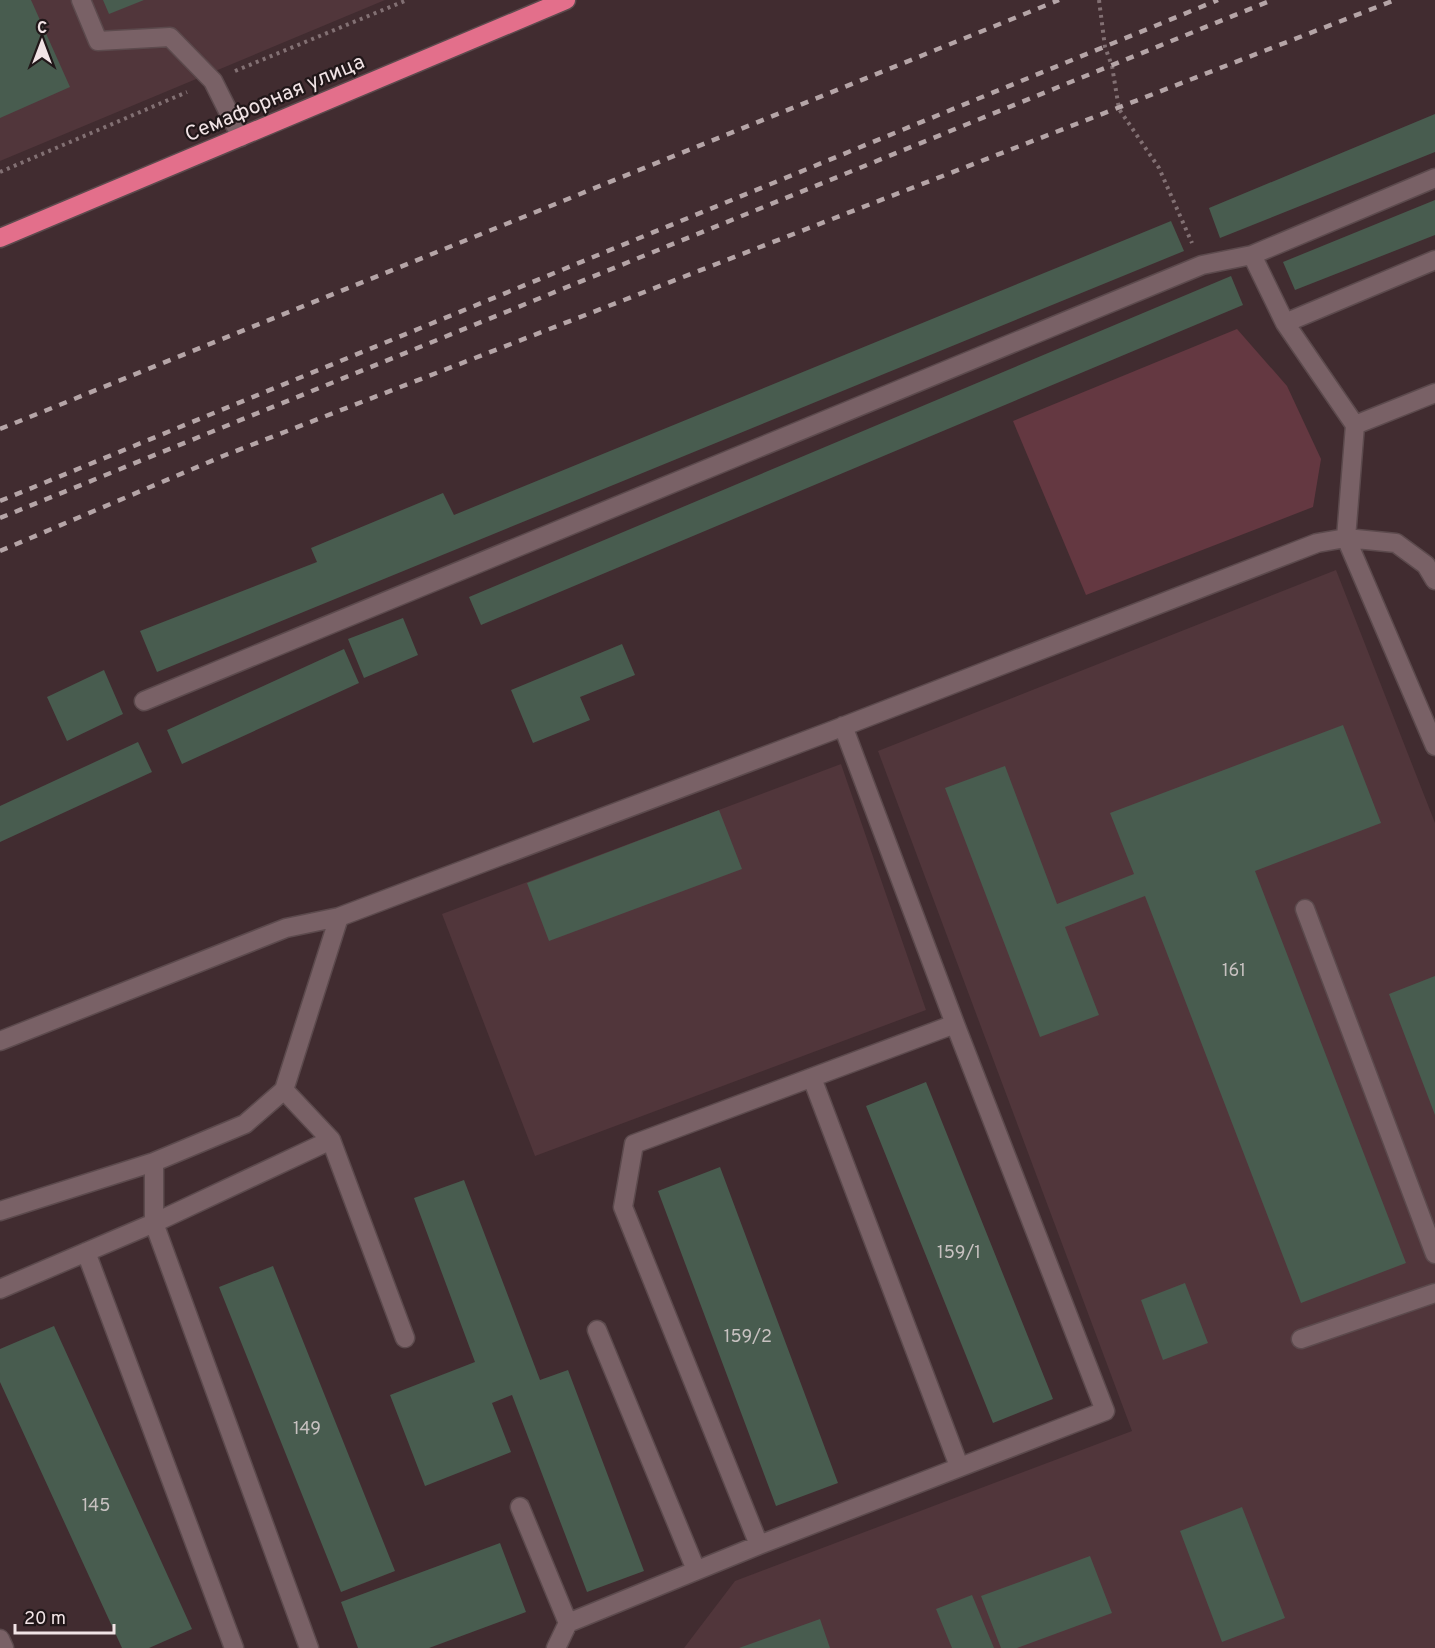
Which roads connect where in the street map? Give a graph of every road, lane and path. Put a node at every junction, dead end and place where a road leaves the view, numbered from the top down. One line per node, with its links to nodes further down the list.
1 (81, 0): 4 (lane)
2 (566, 0): 4 (highway, Семафорная улица)
3 (1099, 0): 9 (path)
4 (241, 137): 6 (highway, Семафорная улица)
5 (1435, 178): 7 (lane)
6 (0, 238)
7 (1252, 255): 9 (lane); 10 (lane)
8 (1435, 260): 10 (lane)
9 (1202, 265): 15 (lane)
10 (1285, 323): 12 (lane)
11 (1435, 393): 12 (lane)
12 (1355, 424): 13 (lane)
13 (1346, 538): 14 (lane); 16 (lane); 17 (lane)
14 (1435, 580)
15 (144, 701)
16 (843, 726): 19 (lane); 20 (lane)
17 (1435, 746)
18 (1305, 909): 29 (lane)
19 (339, 917): 21 (lane); 23 (lane)
20 (955, 1024): 22 (lane); 35 (lane)
21 (0, 1041)
22 (812, 1078): 35 (lane); 37 (lane)
23 (284, 1090): 24 (lane); 25 (lane)
24 (331, 1140): 27 (lane); 33 (lane)
25 (154, 1162): 26 (lane); 27 (lane)
26 (0, 1211)
27 (154, 1223): 28 (lane); 43 (lane)
28 (86, 1252): 30 (lane); 42 (lane)
29 (1435, 1254)
30 (0, 1289)
31 (1435, 1293): 34 (lane)
32 (597, 1330): 38 (lane)
33 (405, 1338)
34 (1300, 1339)
35 (959, 1466): 37 (lane)
36 (520, 1507): 39 (lane)
37 (759, 1545): 38 (lane)
38 (696, 1570): 39 (lane)
39 (568, 1623): 44 (lane)
40 (0, 1639): 41 (lane)
41 (4, 1648)
42 (234, 1648)
43 (309, 1648)
44 (556, 1648)

